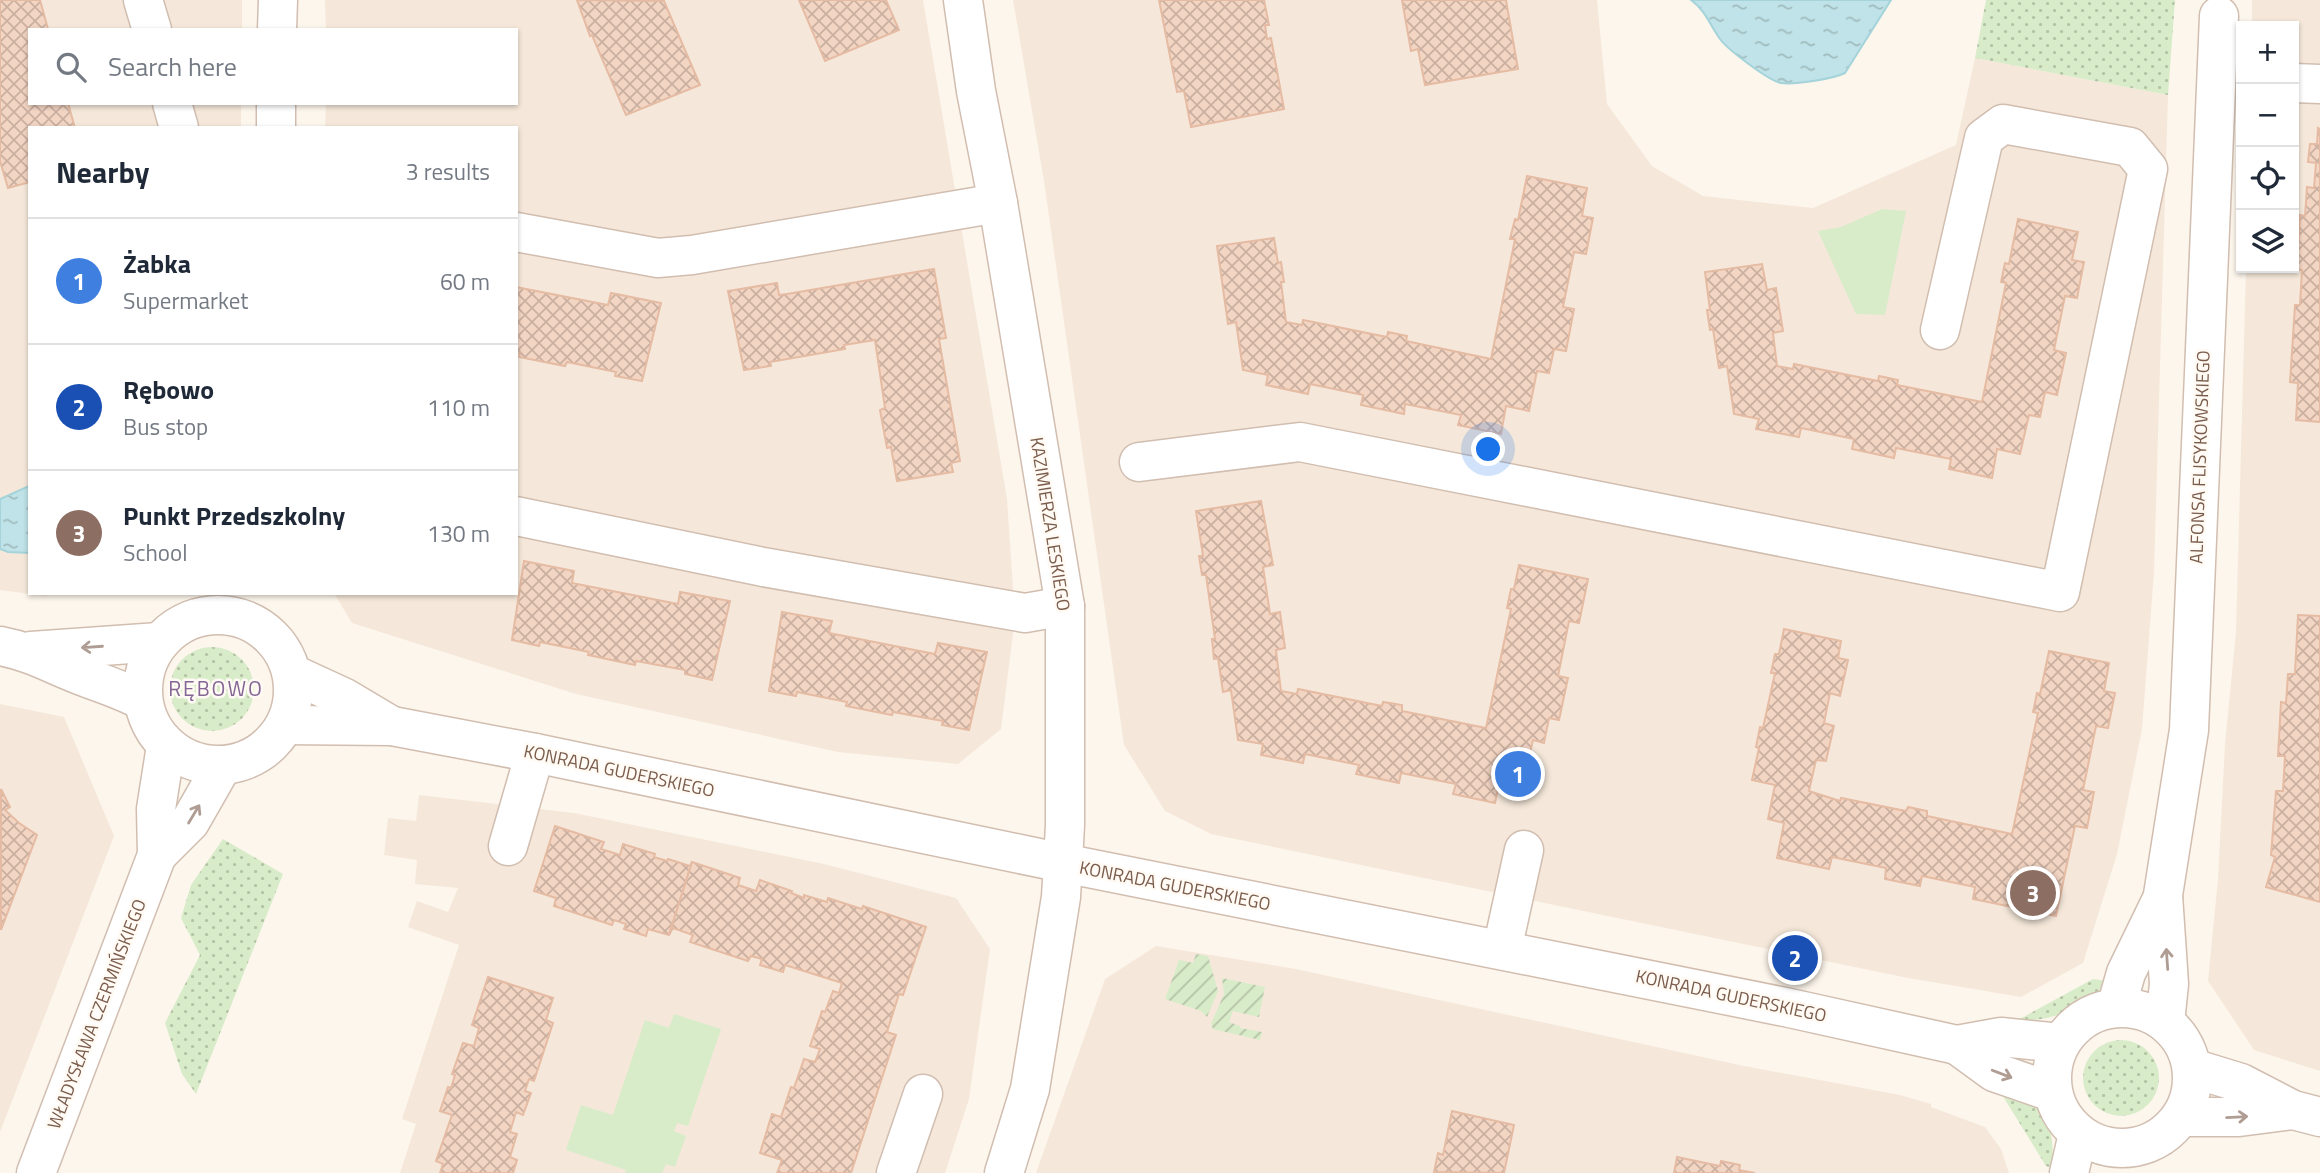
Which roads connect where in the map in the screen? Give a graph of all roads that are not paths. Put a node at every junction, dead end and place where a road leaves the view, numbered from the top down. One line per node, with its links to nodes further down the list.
1 (143, 0): 5 (street)
2 (278, 0): 6 (street)
3 (963, 0): 14 (street, KAZIMIERZA LESKIEGO)
4 (2219, 16): 7 (street, ALFONSA FLISYKOWSKIEGO)
5 (151, 28)
6 (277, 28)
7 (2229, 79): 35 (street, ALFONSA FLISYKOWSKIEGO)
8 (2299, 83): 9 (street)
9 (2320, 85)
10 (173, 105): 12 (street)
11 (276, 105): 13 (street)
12 (178, 126)
13 (276, 126)
14 (998, 203): 15 (street); 20 (street, KAZIMIERZA LESKIEGO)
15 (518, 232)
16 (1940, 330): 17 (street)
17 (1139, 462)
18 (518, 516): 20 (street)
19 (202, 605): 21 (street); 22 (street)
20 (1065, 606): 34 (street, KAZIMIERZA LESKIEGO)
21 (248, 607): 24 (street)
22 (159, 642): 23 (street, one-way to 23); 25 (street)
23 (13, 648): 25 (street)
24 (293, 674): 26 (street); 27 (street, KONRADA GUDERSKIEGO)
25 (142, 701): 28 (street)
26 (285, 725): 27 (street, KONRADA GUDERSKIEGO); 30 (street)
27 (392, 726): 29 (street, KONRADA GUDERSKIEGO)
28 (166, 746): 30 (street); 33 (street, WŁADYSŁAWA CZERMIŃSKIEGO)
29 (535, 753): 31 (street); 34 (street, KONRADA GUDERSKIEGO)
30 (222, 766): 33 (street, WŁADYSŁAWA CZERMIŃSKIEGO, one-way to 30)
31 (508, 846)
32 (1524, 850): 36 (street)
33 (157, 855): 48 (street, WŁADYSŁAWA CZERMIŃSKIEGO)
34 (1063, 863): 36 (street, KONRADA GUDERSKIEGO); 50 (street, KAZIMIERZA LESKIEGO)
35 (2163, 895): 37 (street, ALFONSA FLISYKOWSKIEGO); 38 (street, ALFONSA FLISYKOWSKIEGO, one-way to 35)
36 (1502, 950): 40 (street, KONRADA GUDERSKIEGO)
37 (2116, 1008): 38 (street); 39 (street)
38 (2165, 1022): 41 (street)
39 (2061, 1042): 40 (street, KONRADA GUDERSKIEGO); 42 (street)
40 (1957, 1045): 42 (street, KONRADA GUDERSKIEGO, one-way to 42)
41 (2192, 1068): 44 (street); 45 (street)
42 (2052, 1092): 46 (street)
43 (923, 1094): 49 (street)
44 (2306, 1113): 45 (street, one-way to 44)
45 (2181, 1117): 47 (street)
46 (2078, 1134): 47 (street); 51 (street)
47 (2115, 1161)
48 (36, 1173)
49 (896, 1173)
50 (1004, 1173)
51 (2069, 1173)

